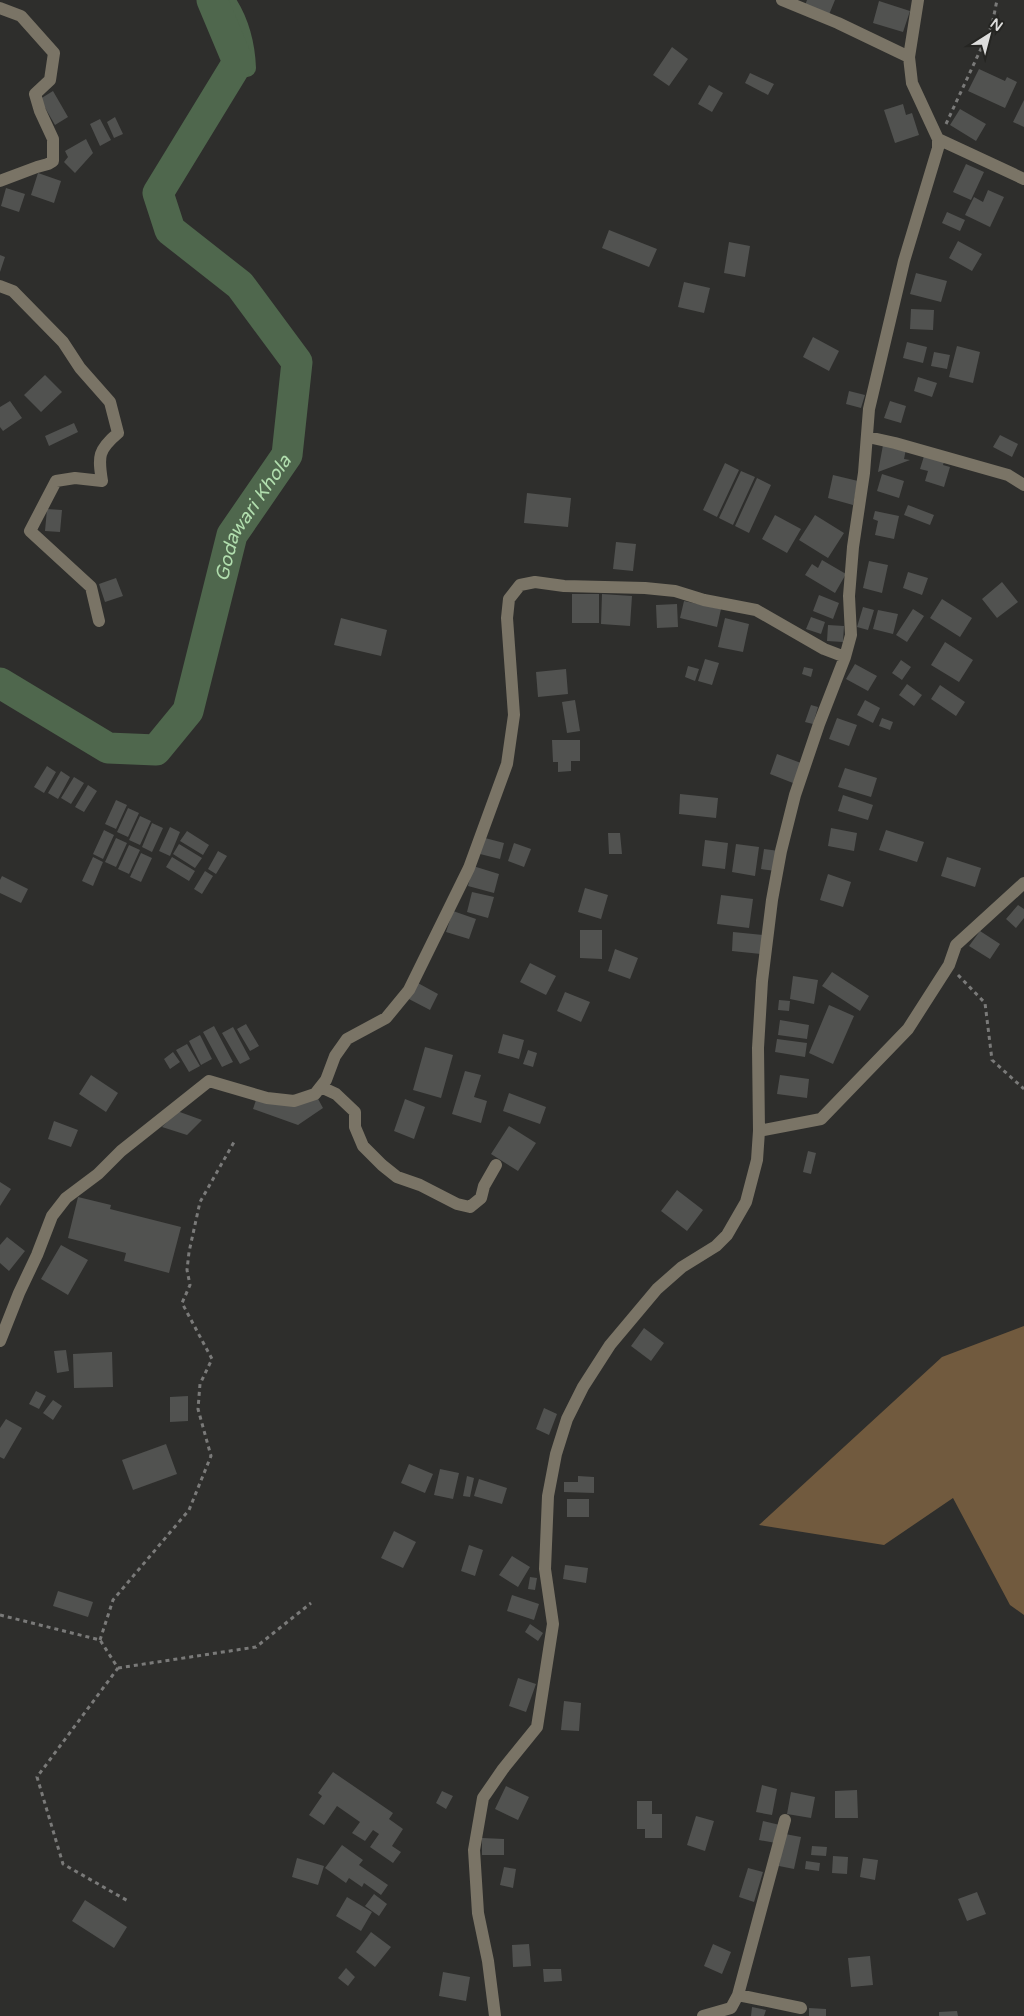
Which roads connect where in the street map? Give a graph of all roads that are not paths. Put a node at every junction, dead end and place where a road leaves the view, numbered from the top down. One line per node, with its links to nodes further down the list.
1 (782, 0): 4 (street)
2 (918, 0): 4 (street)
3 (0, 8): 7 (street)
4 (908, 57): 5 (street)
5 (938, 139): 6 (street); 9 (street)
6 (1024, 180)
7 (0, 181)
8 (0, 286): 11 (street)
9 (868, 437): 10 (street); 12 (street)
10 (1024, 486)
11 (98, 621)
12 (845, 657): 14 (street); 15 (street)
13 (1024, 883): 15 (street)
14 (321, 1087): 16 (street); 17 (street)
15 (759, 1131): 21 (street)
16 (496, 1165)
17 (0, 1341)
18 (785, 1820): 19 (street)
19 (738, 1995): 20 (street); 22 (street)
20 (801, 2008)
21 (495, 2016)
22 (703, 2016)

